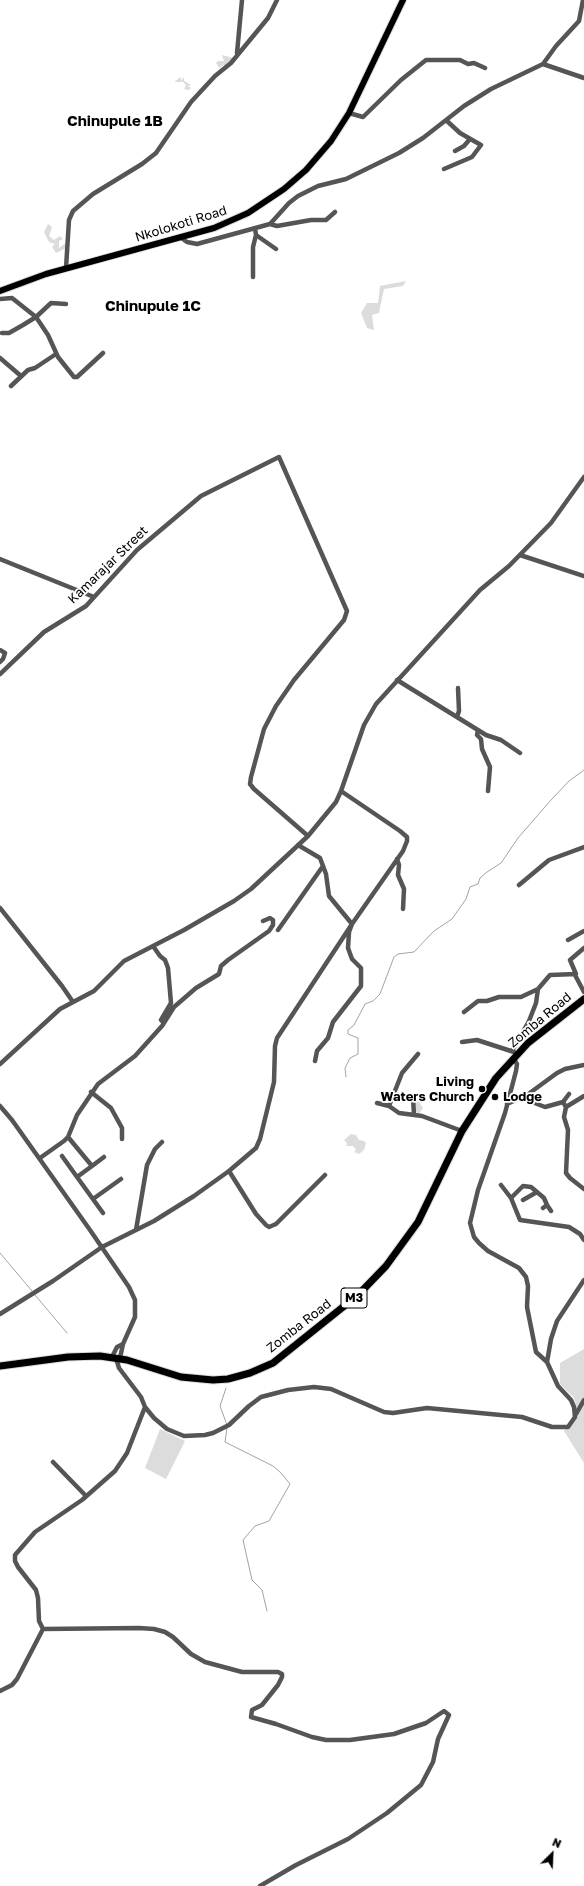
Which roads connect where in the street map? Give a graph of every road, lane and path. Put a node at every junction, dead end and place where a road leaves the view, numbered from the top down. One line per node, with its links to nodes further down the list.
1 (242, 0): 5 (street)
2 (277, 0): 5 (street)
3 (403, 0): 9 (main road, Nkolokoti Road)
4 (583, 0): 6 (street)
5 (237, 53): 20 (street)
6 (543, 64): 8 (street); 10 (street)
7 (484, 68): 9 (street)
8 (584, 78)
9 (349, 113): 18 (main road, Nkolokoti Road)
10 (447, 120): 11 (street); 15 (street)
11 (470, 139): 12 (street); 13 (street)
12 (455, 151)
13 (444, 169)
14 (335, 212): 15 (street)
15 (270, 224): 16 (street)
16 (255, 228): 17 (street); 18 (street)
17 (256, 235): 19 (street); 21 (street)
18 (180, 238): 20 (main road, Nkolokoti Road)
19 (276, 249)
20 (66, 268): 22 (main road, Nkolokoti Road)
21 (253, 277)
22 (0, 291)
23 (0, 298): 25 (street)
24 (66, 304): 25 (street)
25 (36, 317): 26 (street); 28 (street)
26 (2, 333)
27 (103, 353): 28 (street)
28 (56, 354): 30 (street)
29 (0, 358): 30 (street)
30 (21, 376): 31 (street)
31 (11, 386)
32 (584, 477): 33 (street)
33 (520, 555): 35 (street); 40 (street)
34 (0, 559): 36 (street)
35 (584, 576)
36 (94, 597): 39 (street, Kamarajar Street); 47 (street, Kamarajar Street)
37 (0, 650): 38 (street)
38 (0, 662)
39 (0, 674)
40 (397, 680): 42 (street); 46 (street)
41 (458, 688): 42 (street)
42 (457, 717): 43 (street)
43 (478, 730): 44 (street); 45 (street)
44 (520, 753)
45 (488, 790)
46 (341, 791): 47 (street); 50 (street)
47 (308, 836): 48 (street)
48 (298, 845): 51 (street); 60 (street)
49 (584, 847): 52 (street)
50 (397, 859): 54 (street); 56 (street)
51 (323, 866): 56 (street); 57 (street)
52 (520, 885)
53 (0, 908): 66 (street)
54 (403, 908)
55 (263, 922): 68 (street)
56 (352, 924): 72 (street); 94 (street)
57 (278, 930)
58 (584, 931): 59 (street)
59 (568, 940)
60 (153, 946): 66 (street); 68 (street)
61 (584, 948): 62 (street)
62 (575, 975): 63 (street); 64 (street)
63 (538, 988): 67 (street); 71 (street)
64 (584, 992)
65 (584, 999): 71 (highway, Zomba Road / M3)
66 (73, 1002): 73 (street)
67 (464, 1012)
68 (164, 1023): 75 (street)
69 (462, 1042): 71 (street)
70 (418, 1054): 84 (street)
71 (514, 1054): 81 (street); 86 (highway, Zomba Road / M3)
72 (315, 1060)
73 (0, 1064)
74 (584, 1065): 77 (street)
75 (91, 1092): 87 (street); 88 (street)
76 (569, 1094): 82 (street)
77 (528, 1095): 81 (street); 82 (street)
78 (584, 1096): 82 (street)
79 (413, 1097): 85 (street)
80 (377, 1103): 84 (street)
81 (507, 1104): 113 (street)
82 (564, 1104): 99 (street)
83 (0, 1106): 92 (street)
84 (389, 1106): 85 (street)
85 (414, 1115): 86 (street)
86 (462, 1131): 112 (highway, Zomba Road / M3)
87 (68, 1137): 92 (street); 93 (street)
88 (122, 1139)
89 (162, 1142): 106 (street)
90 (62, 1156): 96 (street)
91 (104, 1157): 93 (street)
92 (40, 1158): 108 (street)
93 (92, 1166): 96 (street)
94 (229, 1171): 95 (street); 106 (street)
95 (325, 1175)
96 (77, 1177): 102 (street)
97 (121, 1179): 102 (street)
98 (501, 1185): 101 (street)
99 (584, 1189)
100 (537, 1192): 101 (street); 103 (street); 104 (street)
101 (511, 1198): 107 (street)
102 (93, 1199): 105 (street)
103 (523, 1200)
104 (551, 1211)
105 (103, 1213)
106 (136, 1230): 108 (street)
107 (584, 1240)
108 (102, 1247): 110 (street); 111 (street)
109 (584, 1280): 113 (street)
110 (0, 1314)
111 (123, 1344): 112 (street); 112 (street)
112 (116, 1358): 114 (highway, Zomba Road / M3); 116 (street)
113 (547, 1362): 117 (street)
114 (0, 1366)
115 (584, 1400): 117 (street)
116 (145, 1407): 117 (street); 119 (street)
117 (576, 1414)
118 (53, 1462): 119 (street)
119 (86, 1496): 120 (street)
120 (43, 1629): 121 (street); 122 (street)
121 (0, 1692)
122 (260, 1886)

